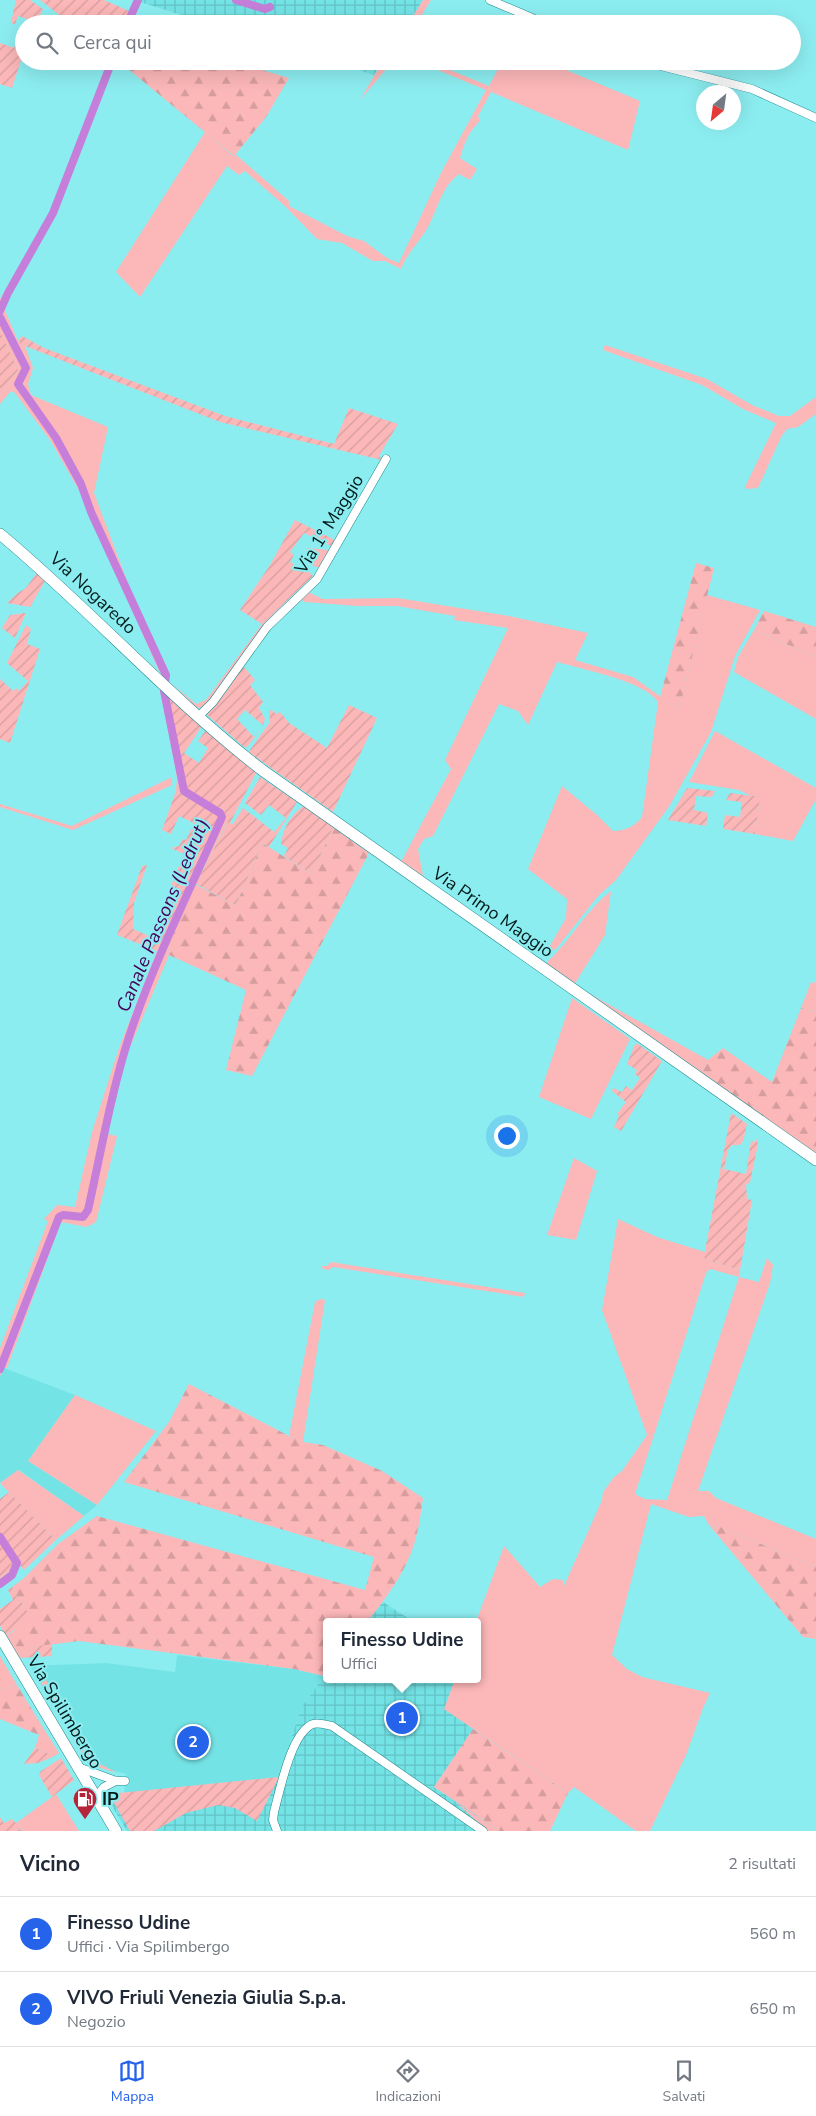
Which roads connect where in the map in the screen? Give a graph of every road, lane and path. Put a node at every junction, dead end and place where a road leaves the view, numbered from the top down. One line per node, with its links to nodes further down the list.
1 (490, 0): 2 (street)
2 (525, 15)
3 (677, 70): 4 (street)
4 (816, 118)
5 (386, 460): 8 (street, Via 1° Maggio)
6 (0, 534): 7 (street, Via Nogaredo)
7 (164, 683): 8 (street, Via Primo Maggio)
8 (198, 717): 9 (street, Via Primo Maggio)
9 (816, 1160)
10 (0, 1636): 11 (street, Via Spilimbergo)
11 (78, 1767): 12 (street); 14 (street, Via Spilimbergo)
12 (116, 1781): 13 (street); 14 (street)
13 (125, 1782)
14 (96, 1797): 15 (street, Via Spilimbergo)
15 (116, 1831)
16 (277, 1831): 17 (street)
17 (483, 1831)

